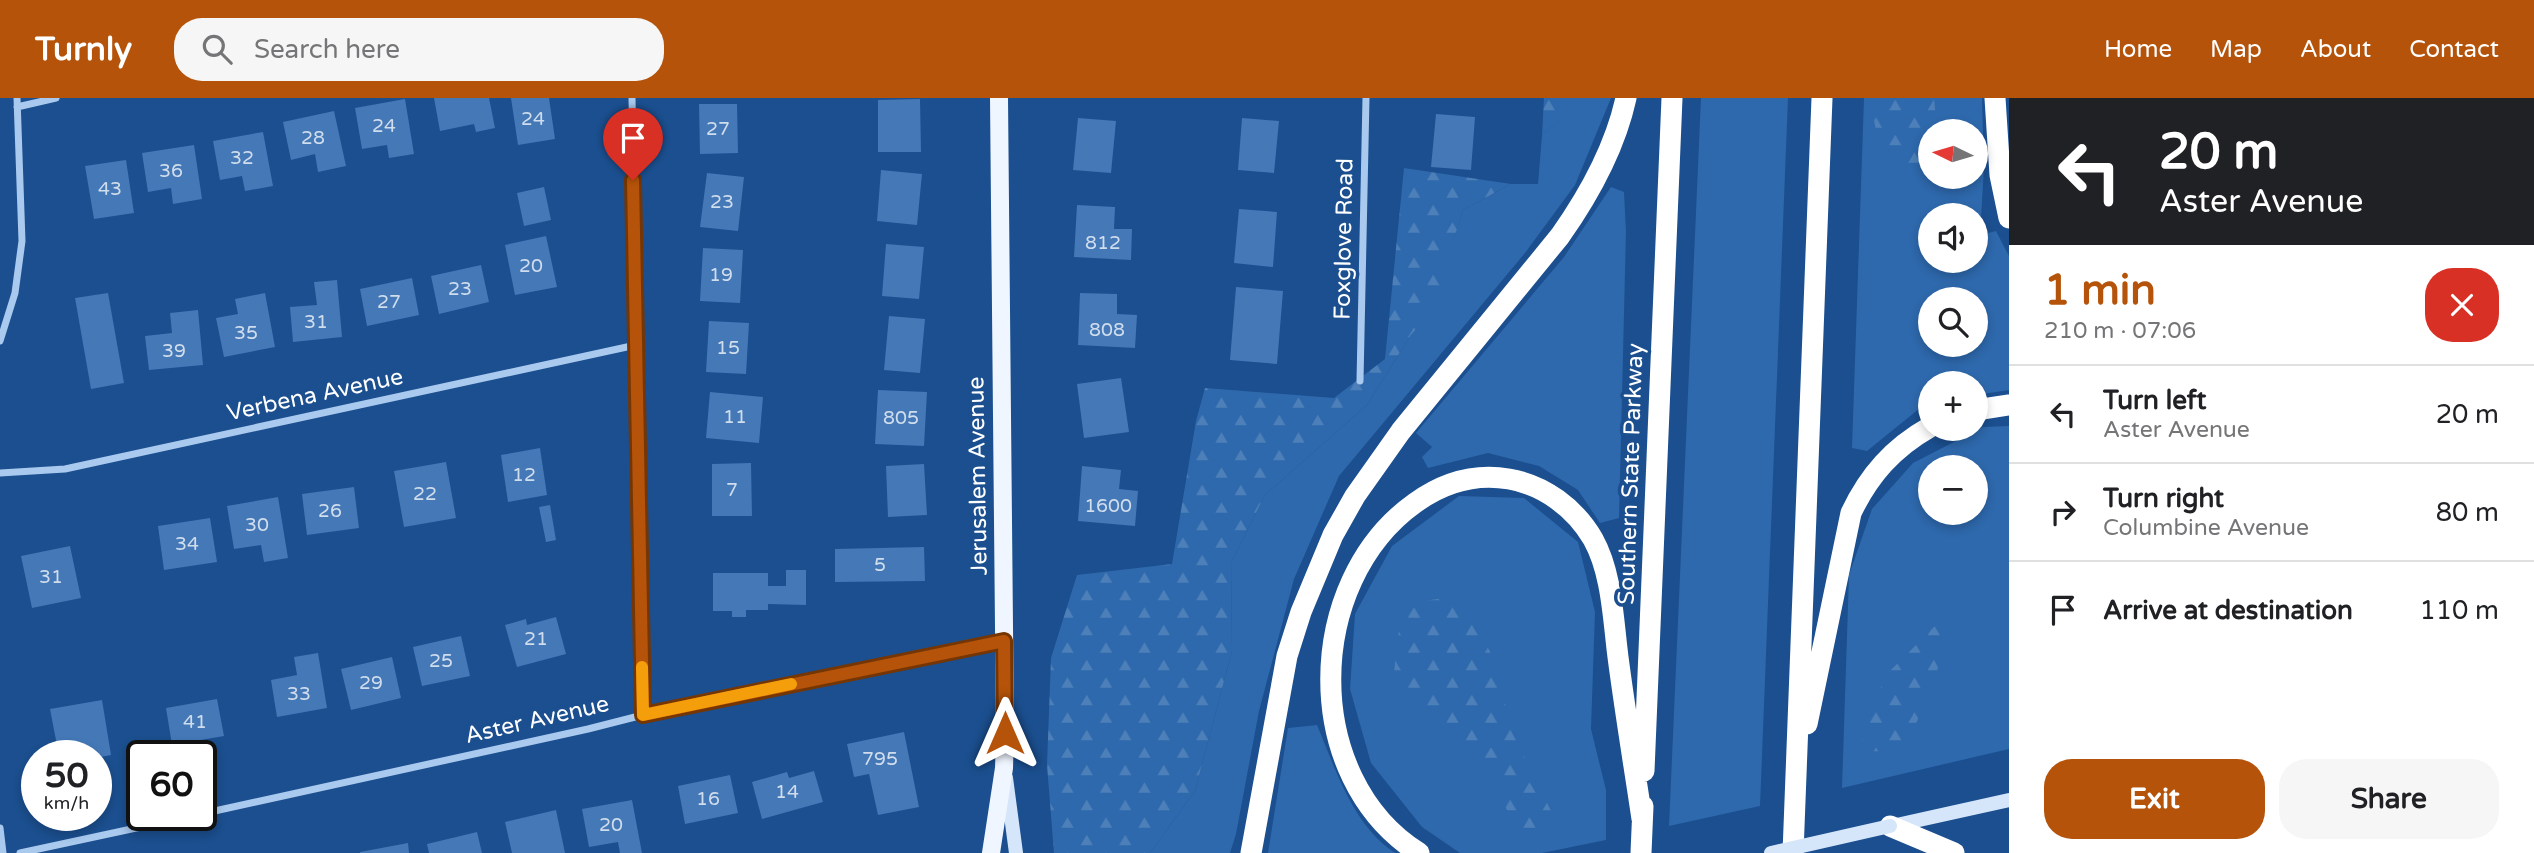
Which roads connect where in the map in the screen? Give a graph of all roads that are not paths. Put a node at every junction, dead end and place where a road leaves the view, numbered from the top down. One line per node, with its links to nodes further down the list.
1 (56, 98): 9 (street)
2 (632, 98): 12 (street)
3 (999, 98): 18 (main road, Jerusalem Avenue)
4 (1366, 98): 13 (street, Foxglove Road)
5 (1626, 98): 32 (highway)
6 (1672, 98): 24 (highway, Southern State Parkway)
7 (1822, 98): 21 (highway)
8 (1995, 98): 10 (highway)
9 (17, 102): 11 (street)
10 (2009, 218)
11 (0, 341)
12 (636, 345): 17 (street, Verbena Avenue); 19 (street)
13 (1360, 381)
14 (2009, 405): 15 (highway)
15 (1988, 408)
16 (1918, 434): 21 (highway)
17 (0, 473)
18 (1004, 641): 19 (street, Aster Avenue); 20 (main road, Jerusalem Avenue)
19 (643, 715): 23 (street, Aster Avenue)
20 (1004, 768): 30 (main road, Jerusalem Avenue); 31 (main road)
21 (1795, 777): 36 (highway)
22 (2009, 800): 25 (main road)
23 (217, 810)
24 (1642, 818): 33 (highway); 34 (highway, Southern State Parkway)
25 (1890, 826): 35 (main road, bridge); 37 (highway)
26 (0, 828): 28 (street)
27 (126, 830): 29 (street)
28 (3, 853)
29 (20, 853)
30 (991, 853)
31 (1016, 853)
32 (1251, 853)
33 (1419, 853)
34 (1641, 853)
35 (1771, 853)
36 (1793, 853)
37 (1954, 853)

